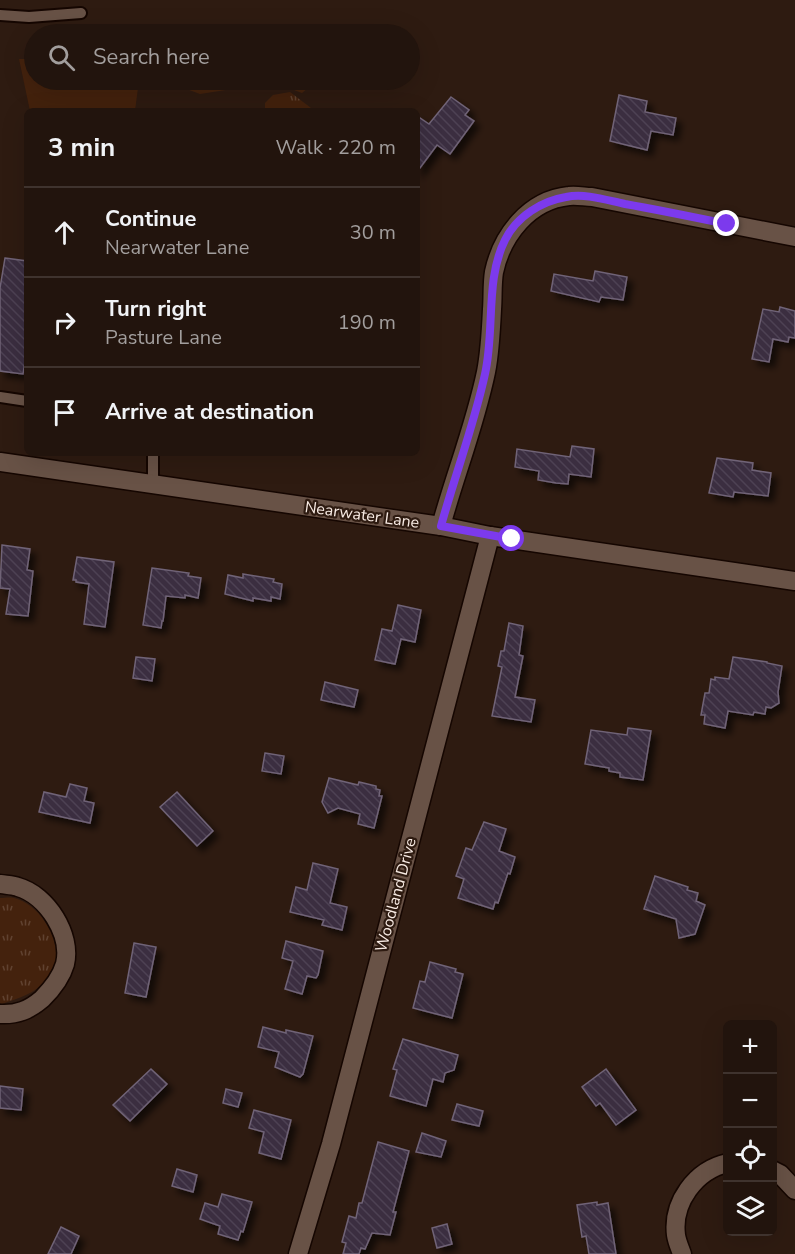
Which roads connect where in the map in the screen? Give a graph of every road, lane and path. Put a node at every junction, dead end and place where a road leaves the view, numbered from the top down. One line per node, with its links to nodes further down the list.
1 (81, 13): 2 (lane)
2 (0, 15)
3 (795, 237): 9 (street)
4 (0, 397): 5 (lane)
5 (24, 401)
6 (153, 456): 8 (lane)
7 (0, 462): 8 (street, Nearwater Lane)
8 (153, 484): 9 (street, Nearwater Lane)
9 (441, 526): 10 (street, Nearwater Lane)
10 (490, 536): 11 (street, Nearwater Lane); 17 (street, Woodland Drive)
11 (795, 581)
12 (0, 884): 13 (street)
13 (0, 1014)
14 (723, 1164): 18 (street)
15 (777, 1172): 16 (street)
16 (795, 1190)
17 (298, 1254)
18 (682, 1254)

